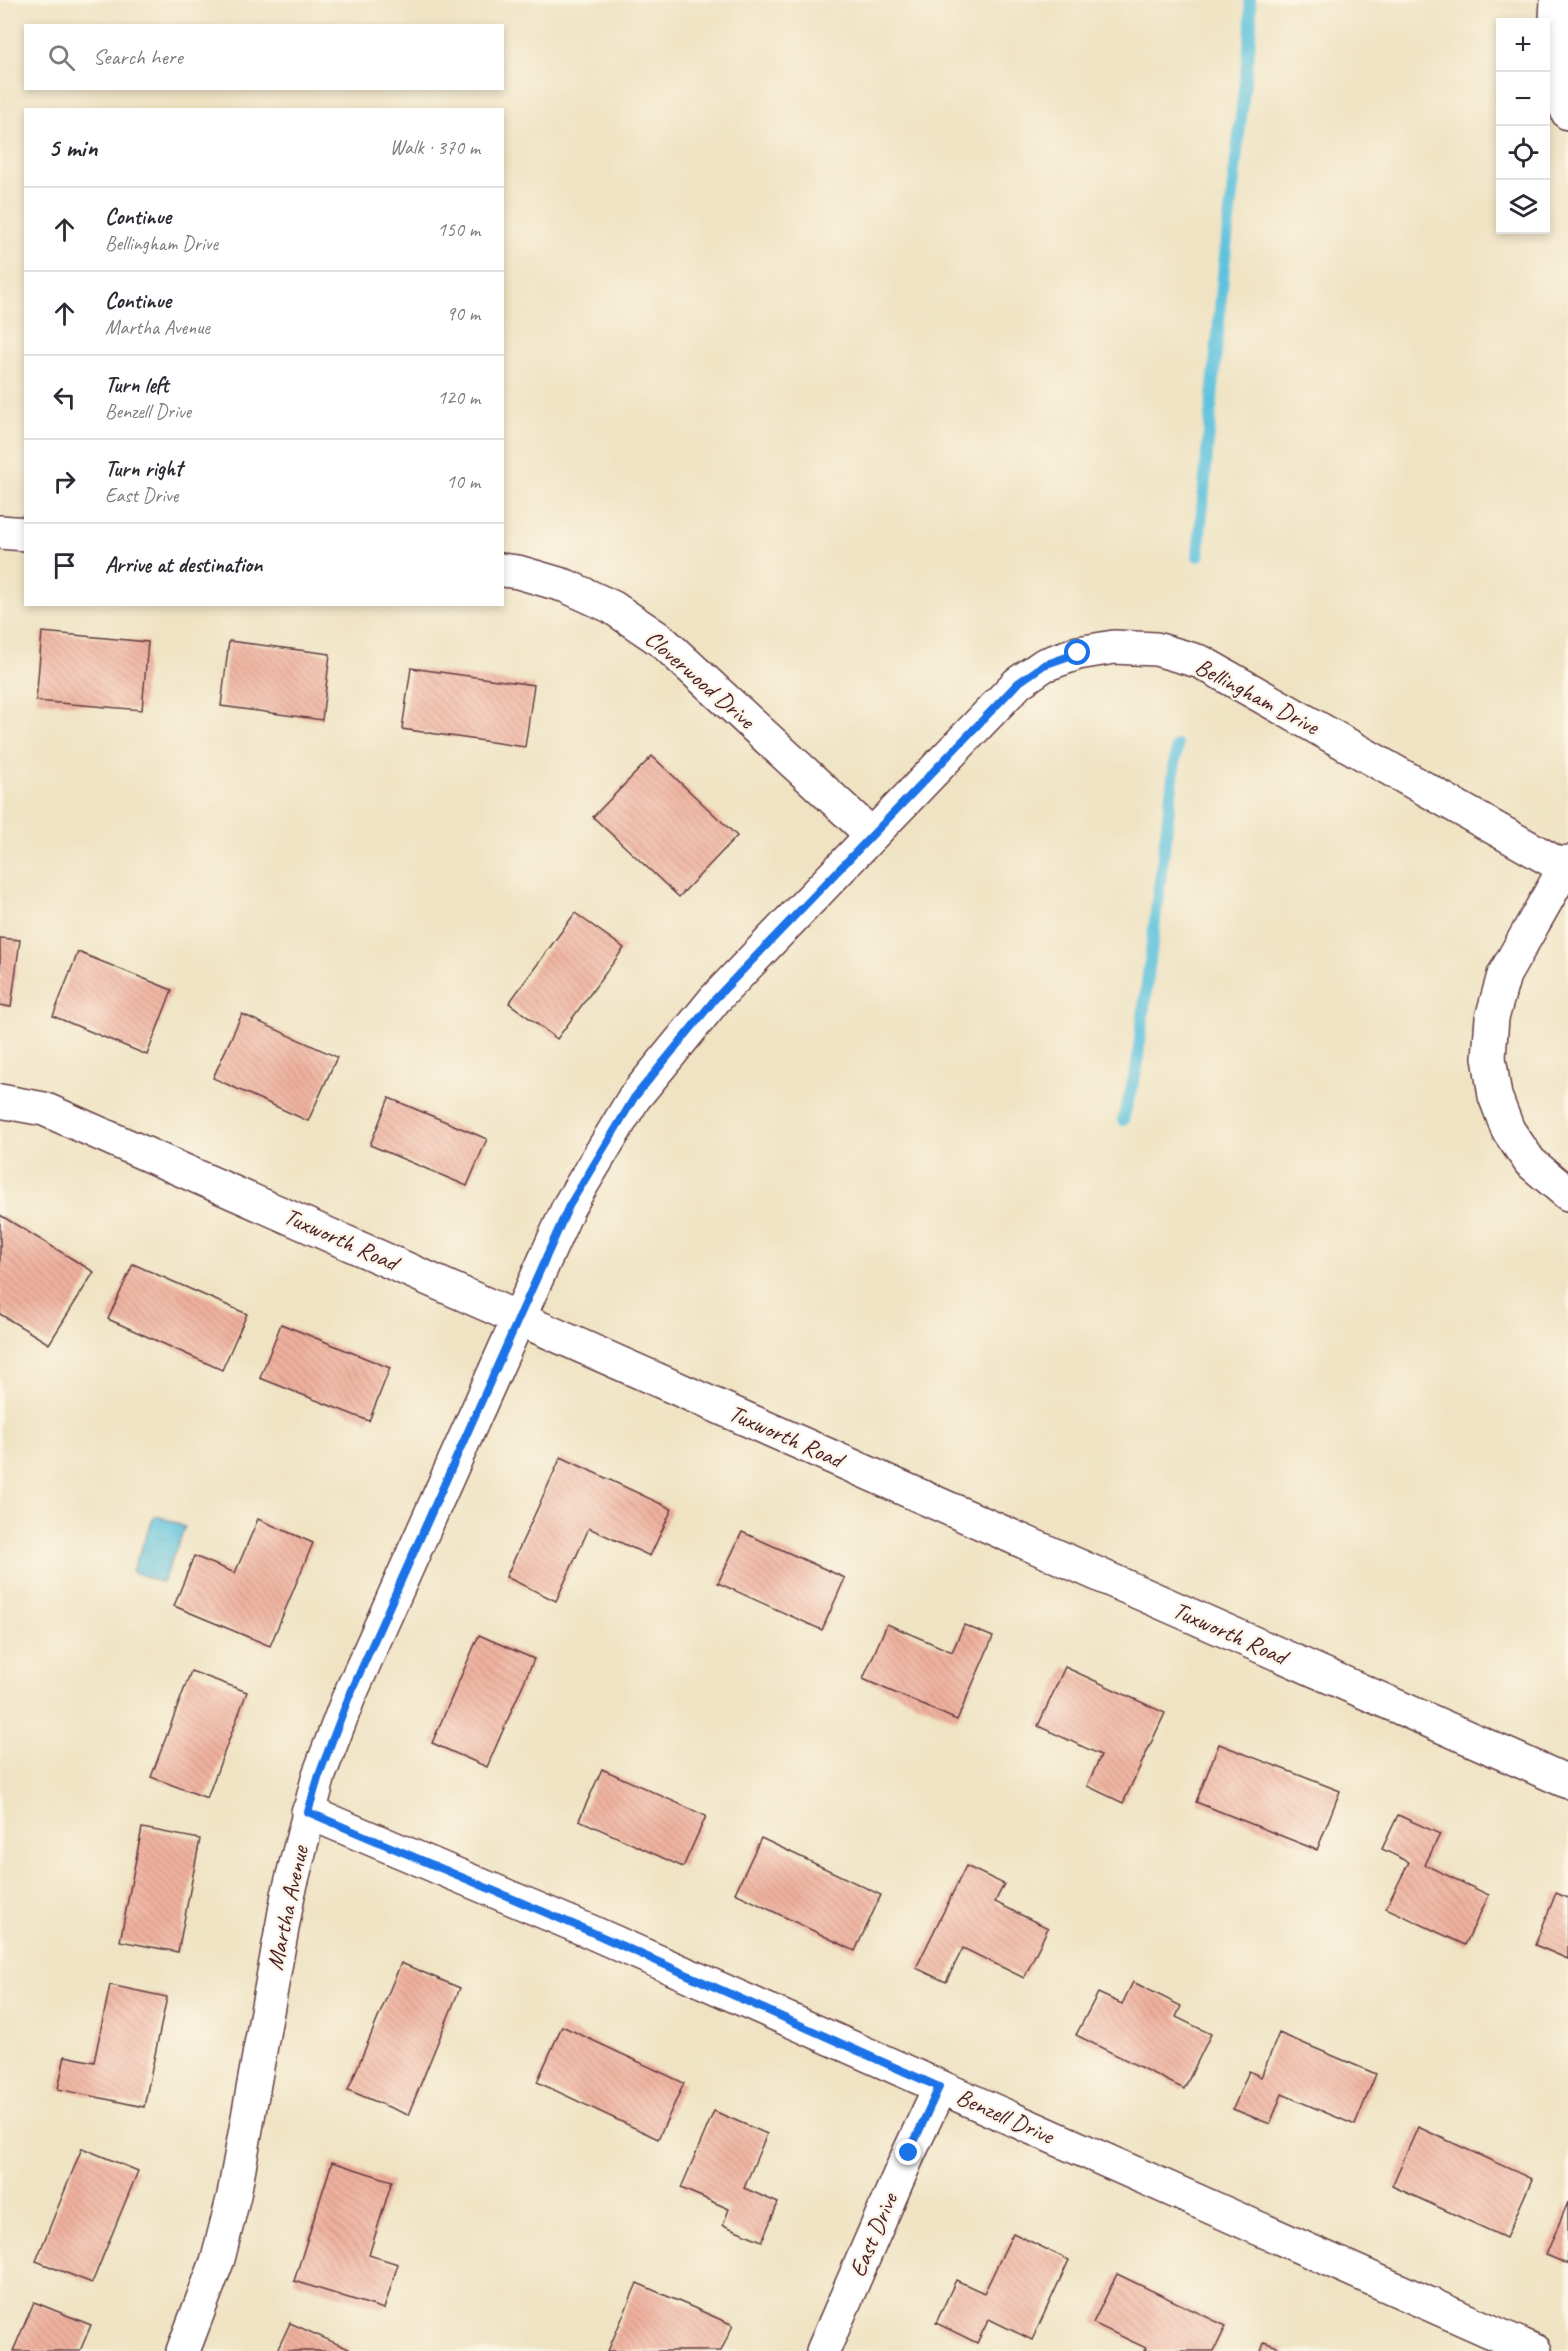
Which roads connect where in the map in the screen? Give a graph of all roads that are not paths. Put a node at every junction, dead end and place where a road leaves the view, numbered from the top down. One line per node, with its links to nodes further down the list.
1 (1557, 0): 2 (street)
2 (1568, 113)
3 (0, 532): 4 (street)
4 (24, 534)
5 (504, 570): 6 (street, Cloverwood Drive)
6 (871, 834): 7 (street, Bellingham Drive); 10 (street, Bellingham Drive)
7 (1566, 865): 9 (street)
8 (0, 1101): 10 (street, Tuxworth Road)
9 (1568, 1194)
10 (520, 1318): 11 (street, Tuxworth Road); 12 (street, Martha Avenue)
11 (1568, 1782)
12 (308, 1812): 13 (street, Benzell Drive); 14 (street, Martha Avenue)
13 (939, 2087): 15 (street, East Drive); 16 (street, Benzell Drive)
14 (183, 2351)
15 (823, 2351)
16 (1536, 2351)

